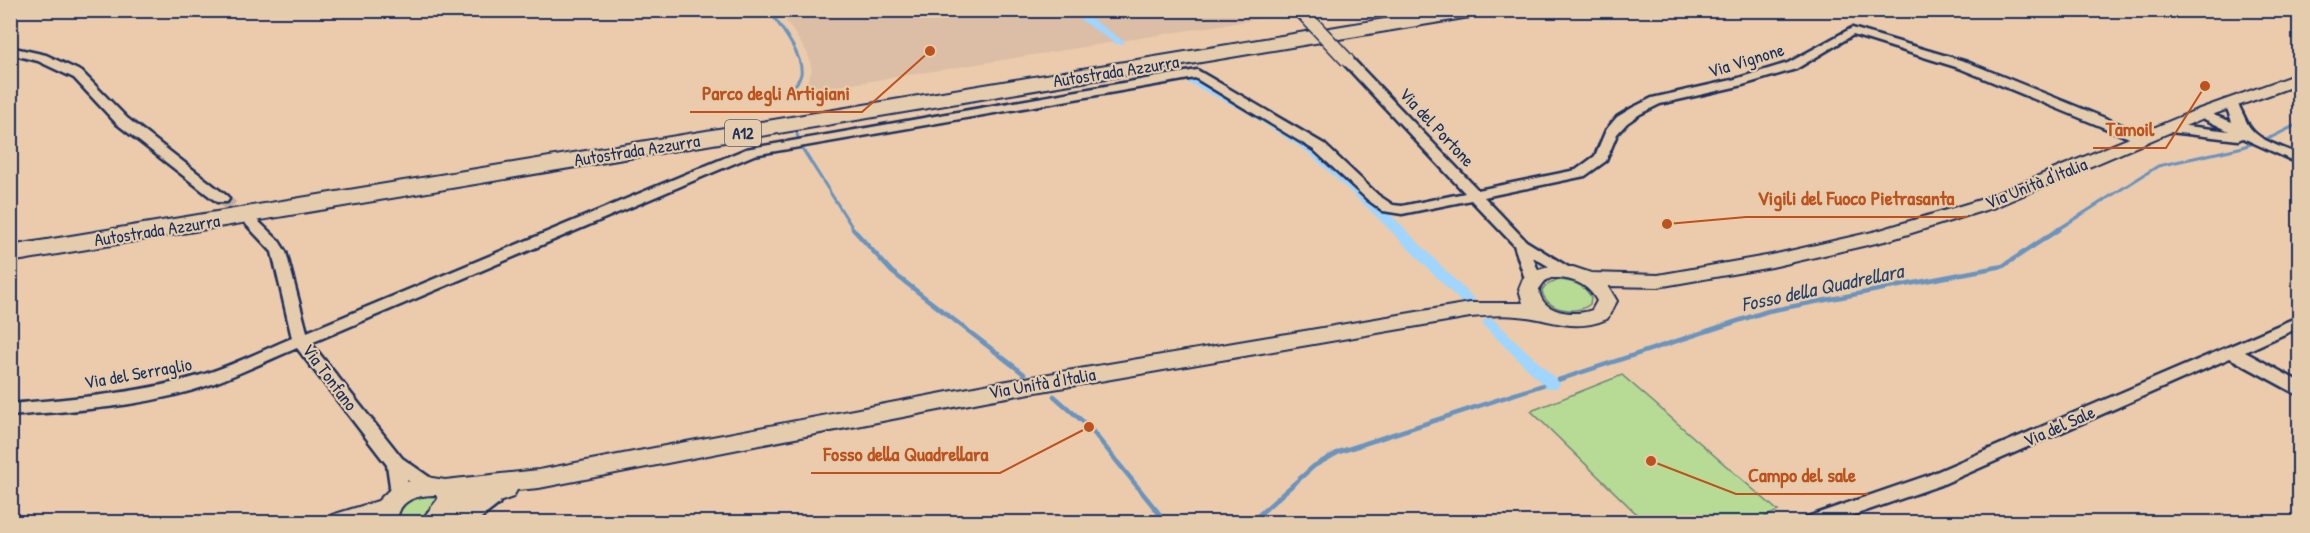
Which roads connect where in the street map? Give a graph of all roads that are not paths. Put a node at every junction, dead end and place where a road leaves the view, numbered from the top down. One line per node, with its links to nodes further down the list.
1 (1300, 10): 12 (street, Via del Portone, bridge)
2 (1420, 10): 15 (highway, Autostrada Azzurra / A12)
3 (1476, 10): 17 (highway, Autostrada Azzurra / A12)
4 (10, 50): 13 (street)
5 (2300, 78): 6 (main road, Via Unità d'Italia)
6 (2231, 103): 7 (main road, Via Unità d'Italia); 9 (street)
7 (2200, 114): 8 (main road, Via Unità d'Italia); 9 (street)
8 (2170, 128): 9 (street); 10 (main road, Via Unità d'Italia)
9 (2250, 138): 11 (street)
10 (2144, 139): 12 (street, Via Vignone); 20 (main road, Via Unità d'Italia)
11 (2300, 160)
12 (1474, 195): 16 (street, Via del Portone); 25 (street, Via Vignone)
13 (222, 199)
14 (249, 220): 25 (street, Via Tonfano)
15 (10, 242)
16 (1521, 244): 18 (street); 19 (street, Via del Portone)
17 (10, 254)
18 (1578, 276): 19 (main road, Via Unità d'Italia); 20 (main road, Via Unità d'Italia); 21 (main road)
19 (1532, 281): 22 (main road, Via Unità d'Italia); 23 (main road)
20 (1658, 281): 21 (main road, Via Unità d'Italia)
21 (1606, 306): 23 (main road, Via Unità d'Italia)
22 (1470, 310): 23 (main road, Via Unità d'Italia); 30 (main road, Via Unità d'Italia)
23 (1548, 314)
24 (2300, 321): 26 (street, Via del Sale)
25 (302, 342): 28 (street, Via del Serraglio); 29 (street, Via Tonfano)
26 (2231, 351): 27 (street); 34 (street, Via del Sale)
27 (2300, 390)
28 (10, 410)
29 (396, 463): 31 (street); 32 (street, Via Tonfano)
30 (539, 479): 32 (main road); 32 (main road)
31 (389, 510): 32 (main road); 33 (main road)
32 (442, 510)
33 (340, 522)
34 (1814, 522)

